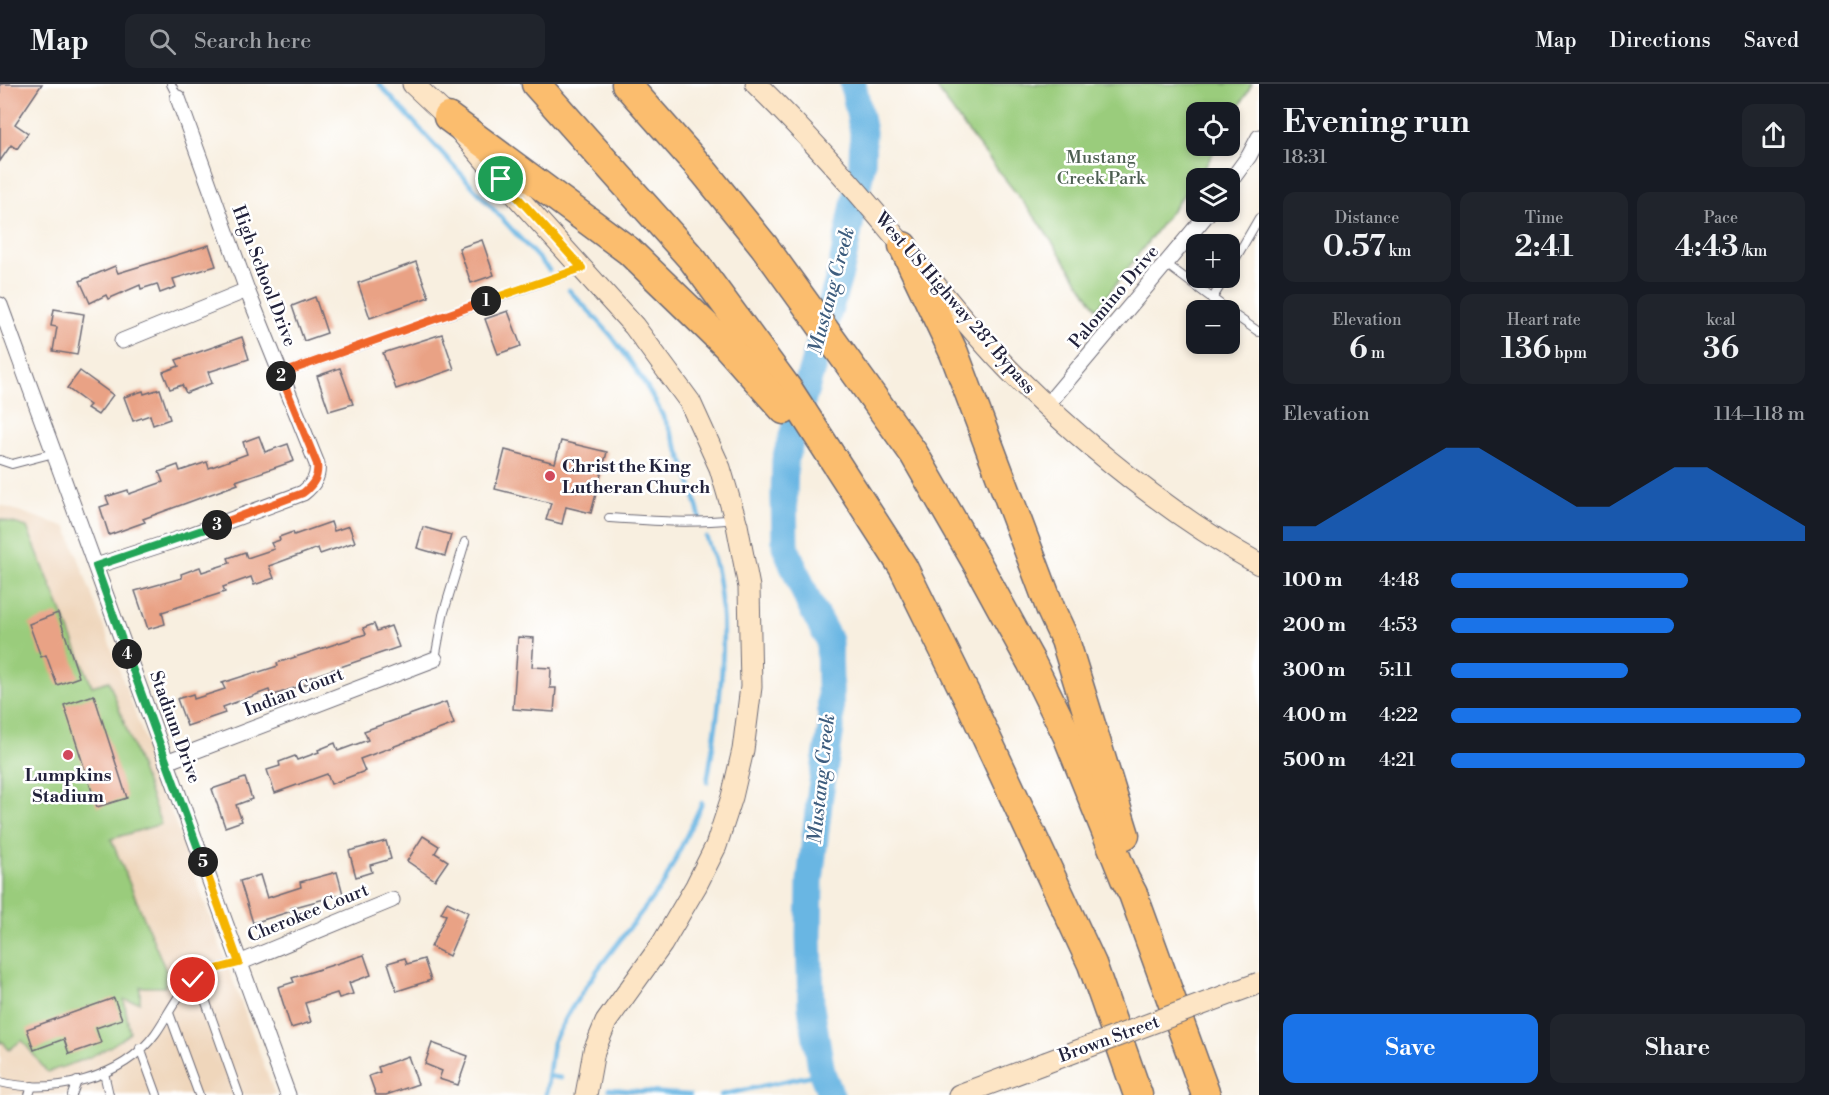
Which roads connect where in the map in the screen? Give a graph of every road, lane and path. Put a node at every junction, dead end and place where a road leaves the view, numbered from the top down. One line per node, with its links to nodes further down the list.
1 (413, 84): 6 (main road)
2 (536, 84): 26 (highway)
3 (626, 84): 34 (highway)
4 (756, 84): 11 (main road, West US Highway 287 Bypass)
5 (175, 91): 16 (street, High School Drive)
6 (448, 117): 14 (main road); 26 (highway)
7 (1259, 137): 8 (street)
8 (1240, 168)
9 (1259, 218): 12 (lane)
10 (1201, 222): 13 (street, Palomino Drive)
11 (898, 240): 23 (main road, West US Highway 287 Bypass); 34 (highway)
12 (1240, 251)
13 (1166, 264): 17 (lane); 23 (street, Palomino Drive)
14 (582, 268): 22 (lane); 28 (main road)
15 (1219, 288): 17 (lane)
16 (247, 290): 21 (street); 22 (street, High School Drive)
17 (1212, 299)
18 (0, 305): 24 (street, Stadium Drive)
19 (1240, 319): 20 (lane)
20 (1259, 332)
21 (122, 341)
22 (280, 374): 31 (street, High School Drive)
23 (1047, 405): 30 (main road, West US Highway 287 Bypass)
24 (54, 453): 25 (lane); 31 (street, Stadium Drive)
25 (0, 460)
26 (842, 475): 54 (highway)
27 (609, 518): 28 (lane)
28 (735, 519): 52 (main road)
29 (465, 542): 32 (lane)
30 (1259, 564)
31 (96, 566): 33 (street, Stadium Drive)
32 (435, 659): 33 (street, Indian Court)
33 (166, 762): 36 (street, Stadium Drive)
34 (1133, 894): 55 (highway)
35 (392, 900): 36 (street, Cherokee Court)
36 (239, 963): 37 (lane); 51 (street, Stadium Drive)
37 (197, 977): 39 (lane); 50 (lane)
38 (1259, 983): 53 (main road, Brown Street, bridge)
39 (169, 1013): 40 (lane); 49 (lane)
40 (140, 1048): 41 (lane); 48 (lane)
41 (104, 1073): 42 (lane); 47 (lane)
42 (77, 1081): 44 (lane); 46 (lane)
43 (0, 1082): 44 (lane)
44 (32, 1086): 45 (lane)
45 (29, 1095)
46 (72, 1095)
47 (109, 1095)
48 (157, 1095)
49 (199, 1095)
50 (239, 1095)
51 (288, 1095)
52 (586, 1095)
53 (958, 1095)
54 (1138, 1095)
55 (1206, 1095)

